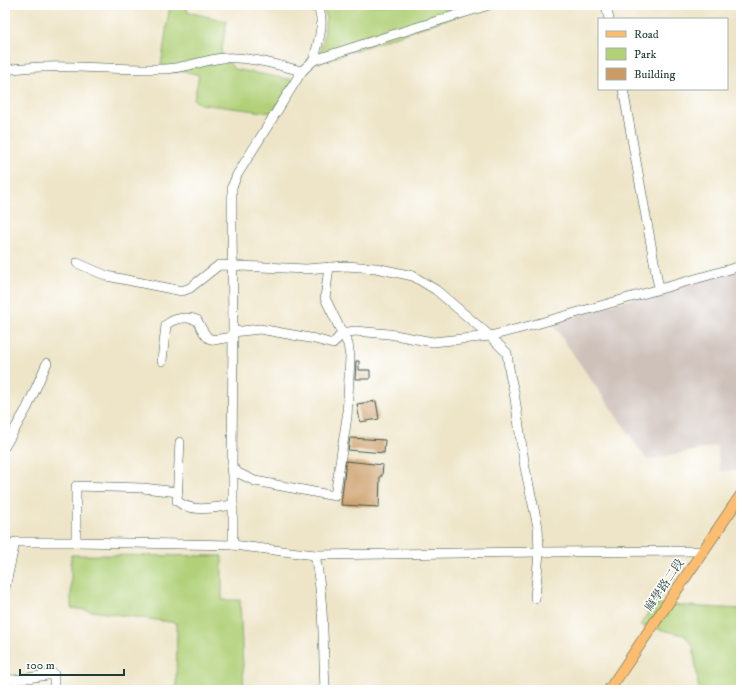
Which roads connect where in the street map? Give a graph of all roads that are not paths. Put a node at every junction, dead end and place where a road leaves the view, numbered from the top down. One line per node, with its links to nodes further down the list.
1 (292, 5): 5 (street)
2 (489, 5): 5 (street)
3 (606, 5): 4 (street)
4 (609, 18)
5 (314, 60): 7 (street)
6 (5, 70): 7 (street)
7 (302, 71): 10 (street)
8 (623, 90): 13 (street)
9 (77, 263): 10 (street)
10 (232, 266): 12 (street); 14 (street)
11 (741, 266): 13 (street)
12 (329, 267): 15 (street); 16 (street)
13 (659, 289): 16 (street)
14 (233, 334): 15 (street); 17 (street); 21 (street)
15 (342, 334): 16 (street); 21 (street)
16 (490, 336): 30 (street)
17 (162, 361)
18 (47, 363): 20 (street)
19 (180, 442): 22 (street)
20 (5, 446)
21 (232, 466): 24 (street)
22 (178, 492): 24 (street); 27 (street)
23 (741, 495): 29 (main road, 麻學路二段)
24 (233, 505): 28 (street)
25 (5, 541): 26 (street)
26 (15, 542): 27 (street); 32 (street)
27 (76, 542): 28 (street)
28 (233, 545): 31 (street)
29 (703, 551): 30 (street); 37 (main road, 麻學路二段)
30 (539, 552): 31 (street); 33 (street)
31 (315, 555): 36 (street)
32 (5, 588)
33 (535, 598)
34 (5, 679): 35 (street)
35 (54, 690)
36 (325, 690)
37 (609, 690)

